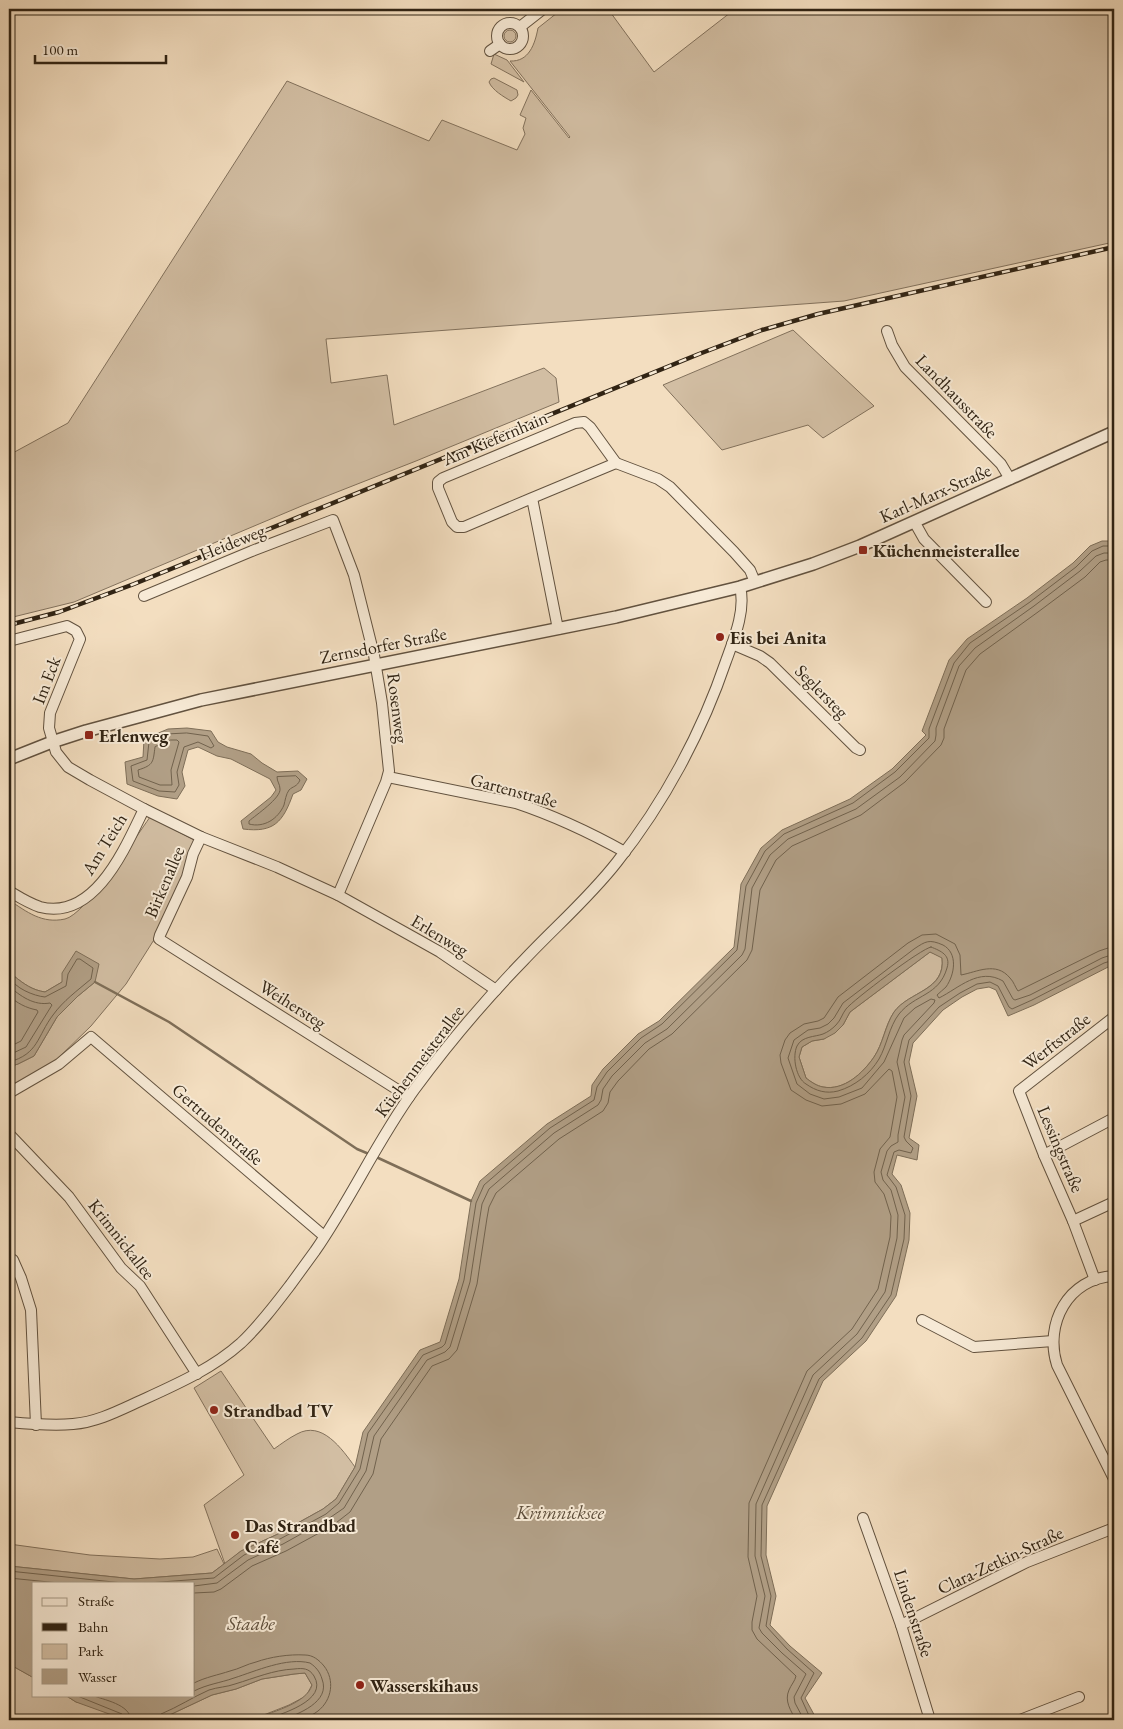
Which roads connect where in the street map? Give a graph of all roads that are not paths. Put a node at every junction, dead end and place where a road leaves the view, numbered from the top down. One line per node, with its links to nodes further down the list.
1 (543, 9): 2 (street)
2 (520, 27): 3 (street); 3 (street)
3 (500, 44): 4 (street)
4 (490, 51)
5 (887, 331): 8 (street, Landhausstraße)
6 (1114, 432): 8 (street, Karl-Marx-Straße)
7 (616, 463): 9 (street, Am Kiefernhain); 9 (street, Am Kiefernhain); 13 (street)
8 (1010, 479): 11 (street, Karl-Marx-Straße)
9 (532, 498): 17 (street)
10 (333, 520): 15 (street, Heideweg); 20 (street, Rosenweg)
11 (915, 522): 12 (street, Karl-Marx-Straße); 16 (street)
12 (768, 578): 13 (street, Zernsdorfer Straße)
13 (755, 582): 14 (street, Zernsdorfer Straße)
14 (740, 587): 17 (street, Zernsdorfer Straße); 19 (street, Küchenmeisterallee)
15 (144, 596)
16 (986, 602)
17 (558, 629): 20 (street, Zernsdorfer Straße)
18 (9, 641): 21 (street, Im Eck)
19 (732, 644): 22 (street, Seglersteg); 27 (street, Küchenmeisterallee)
20 (376, 664): 21 (street, Zernsdorfer Straße); 24 (street, Rosenweg)
21 (52, 742): 23 (street, Zernsdorfer Straße); 25 (street, Erlenweg)
22 (860, 750)
23 (9, 759)
24 (388, 777): 27 (street, Gartenstraße); 29 (street, Rosenweg)
25 (144, 809): 26 (street, Erlenweg); 28 (street, Am Teich)
26 (200, 837): 29 (street, Erlenweg); 30 (street, Birkenallee)
27 (625, 852): 31 (street, Küchenmeisterallee)
28 (9, 891)
29 (338, 895): 31 (street, Erlenweg)
30 (159, 939): 35 (street, Weihersteg)
31 (496, 990): 35 (street, Küchenmeisterallee)
32 (1114, 1017): 33 (street, Werftstraße)
33 (1019, 1091): 38 (street, Lessingstraße)
34 (9, 1093): 41 (street, Gertrudenstraße)
35 (409, 1097): 41 (street, Küchenmeisterallee)
36 (1114, 1118): 38 (street)
37 (9, 1134): 47 (street, Krimnickallee)
38 (1044, 1155): 40 (street, Lessingstraße)
39 (1114, 1202): 40 (street, Lessingstraße)
40 (1073, 1220): 44 (street, Lessingstraße)
41 (324, 1236): 47 (street, Küchenmeisterallee)
42 (9, 1261): 49 (street)
43 (1114, 1276): 44 (street)
44 (1094, 1280): 46 (street)
45 (922, 1320): 46 (street)
46 (1053, 1341): 50 (street)
47 (197, 1374): 49 (street, Küchenmeisterallee)
48 (9, 1422): 49 (street, Küchenmeisterallee)
49 (36, 1425)
50 (1114, 1479)
51 (863, 1518): 53 (street, Lindenstraße)
52 (1114, 1528): 53 (street, Clara-Zetkin-Straße)
53 (901, 1625): 56 (street, Lindenstraße)
54 (1079, 1697): 55 (street)
55 (1026, 1719)
56 (930, 1720)

